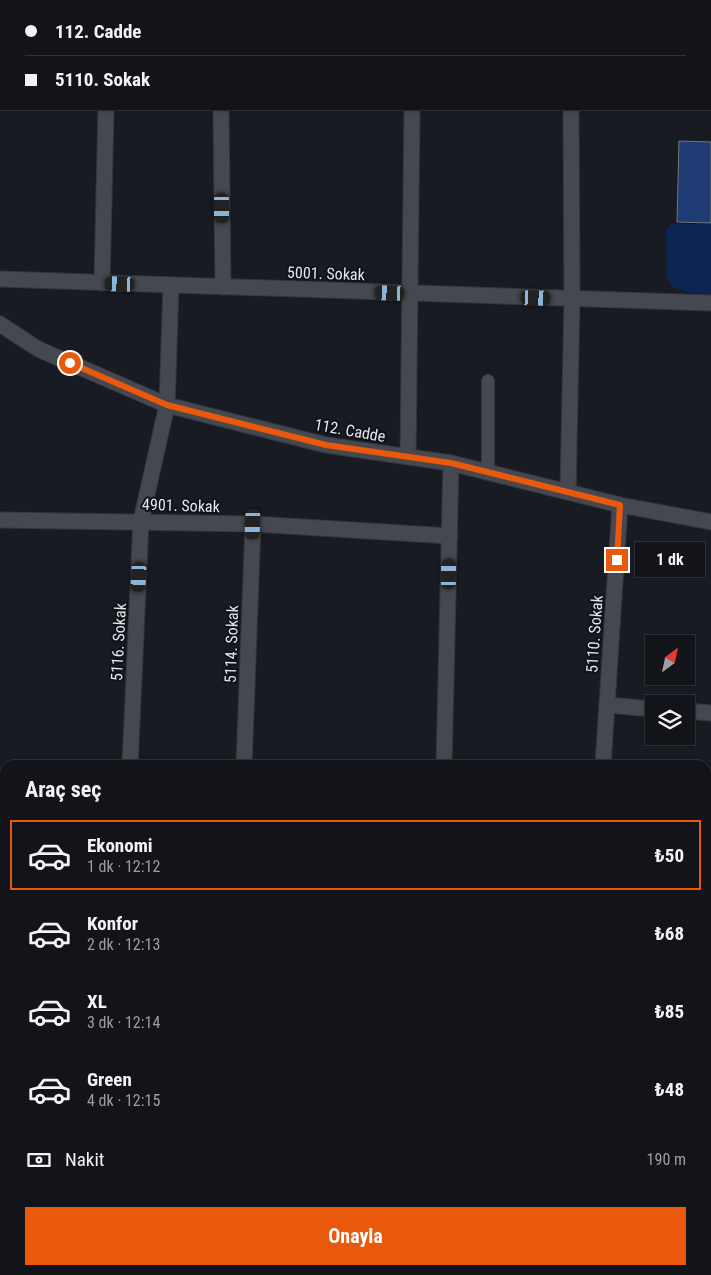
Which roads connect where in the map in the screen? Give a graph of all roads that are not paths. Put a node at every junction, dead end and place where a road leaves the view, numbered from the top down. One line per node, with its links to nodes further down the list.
1 (106, 110): 6 (street)
2 (221, 110): 8 (street)
3 (412, 110): 9 (street)
4 (571, 110): 10 (street)
5 (0, 279): 6 (street, 5001. Sokak)
6 (102, 283): 7 (street, 5001. Sokak)
7 (171, 285): 8 (street, 5001. Sokak); 14 (street, 5116. Sokak)
8 (223, 287): 9 (street, 5001. Sokak)
9 (409, 293): 10 (street, 5001. Sokak); 15 (street)
10 (572, 299): 11 (street, 5001. Sokak); 18 (street)
11 (711, 304)
12 (0, 324): 14 (street, 112. Cadde)
13 (488, 381): 17 (lane)
14 (167, 405): 15 (street, 112. Cadde); 21 (street, 5116. Sokak)
15 (408, 457): 16 (street, 112. Cadde)
16 (451, 463): 17 (street, 112. Cadde); 24 (street)
17 (488, 472): 18 (street, 112. Cadde)
18 (568, 492): 19 (street, 112. Cadde)
19 (620, 505): 22 (street, 112. Cadde); 25 (street, 5110. Sokak)
20 (0, 520): 21 (street, 4901. Sokak)
21 (141, 521): 23 (street, 4901. Sokak); 29 (street, 5116. Sokak)
22 (711, 522)
23 (253, 524): 24 (street, 4901. Sokak); 30 (street, 5114. Sokak)
24 (450, 536): 31 (street)
25 (607, 705): 26 (street); 32 (street, 5110. Sokak)
26 (645, 708)
27 (695, 712): 28 (street)
28 (711, 713)
29 (130, 760)
30 (244, 760)
31 (444, 760)
32 (603, 760)

